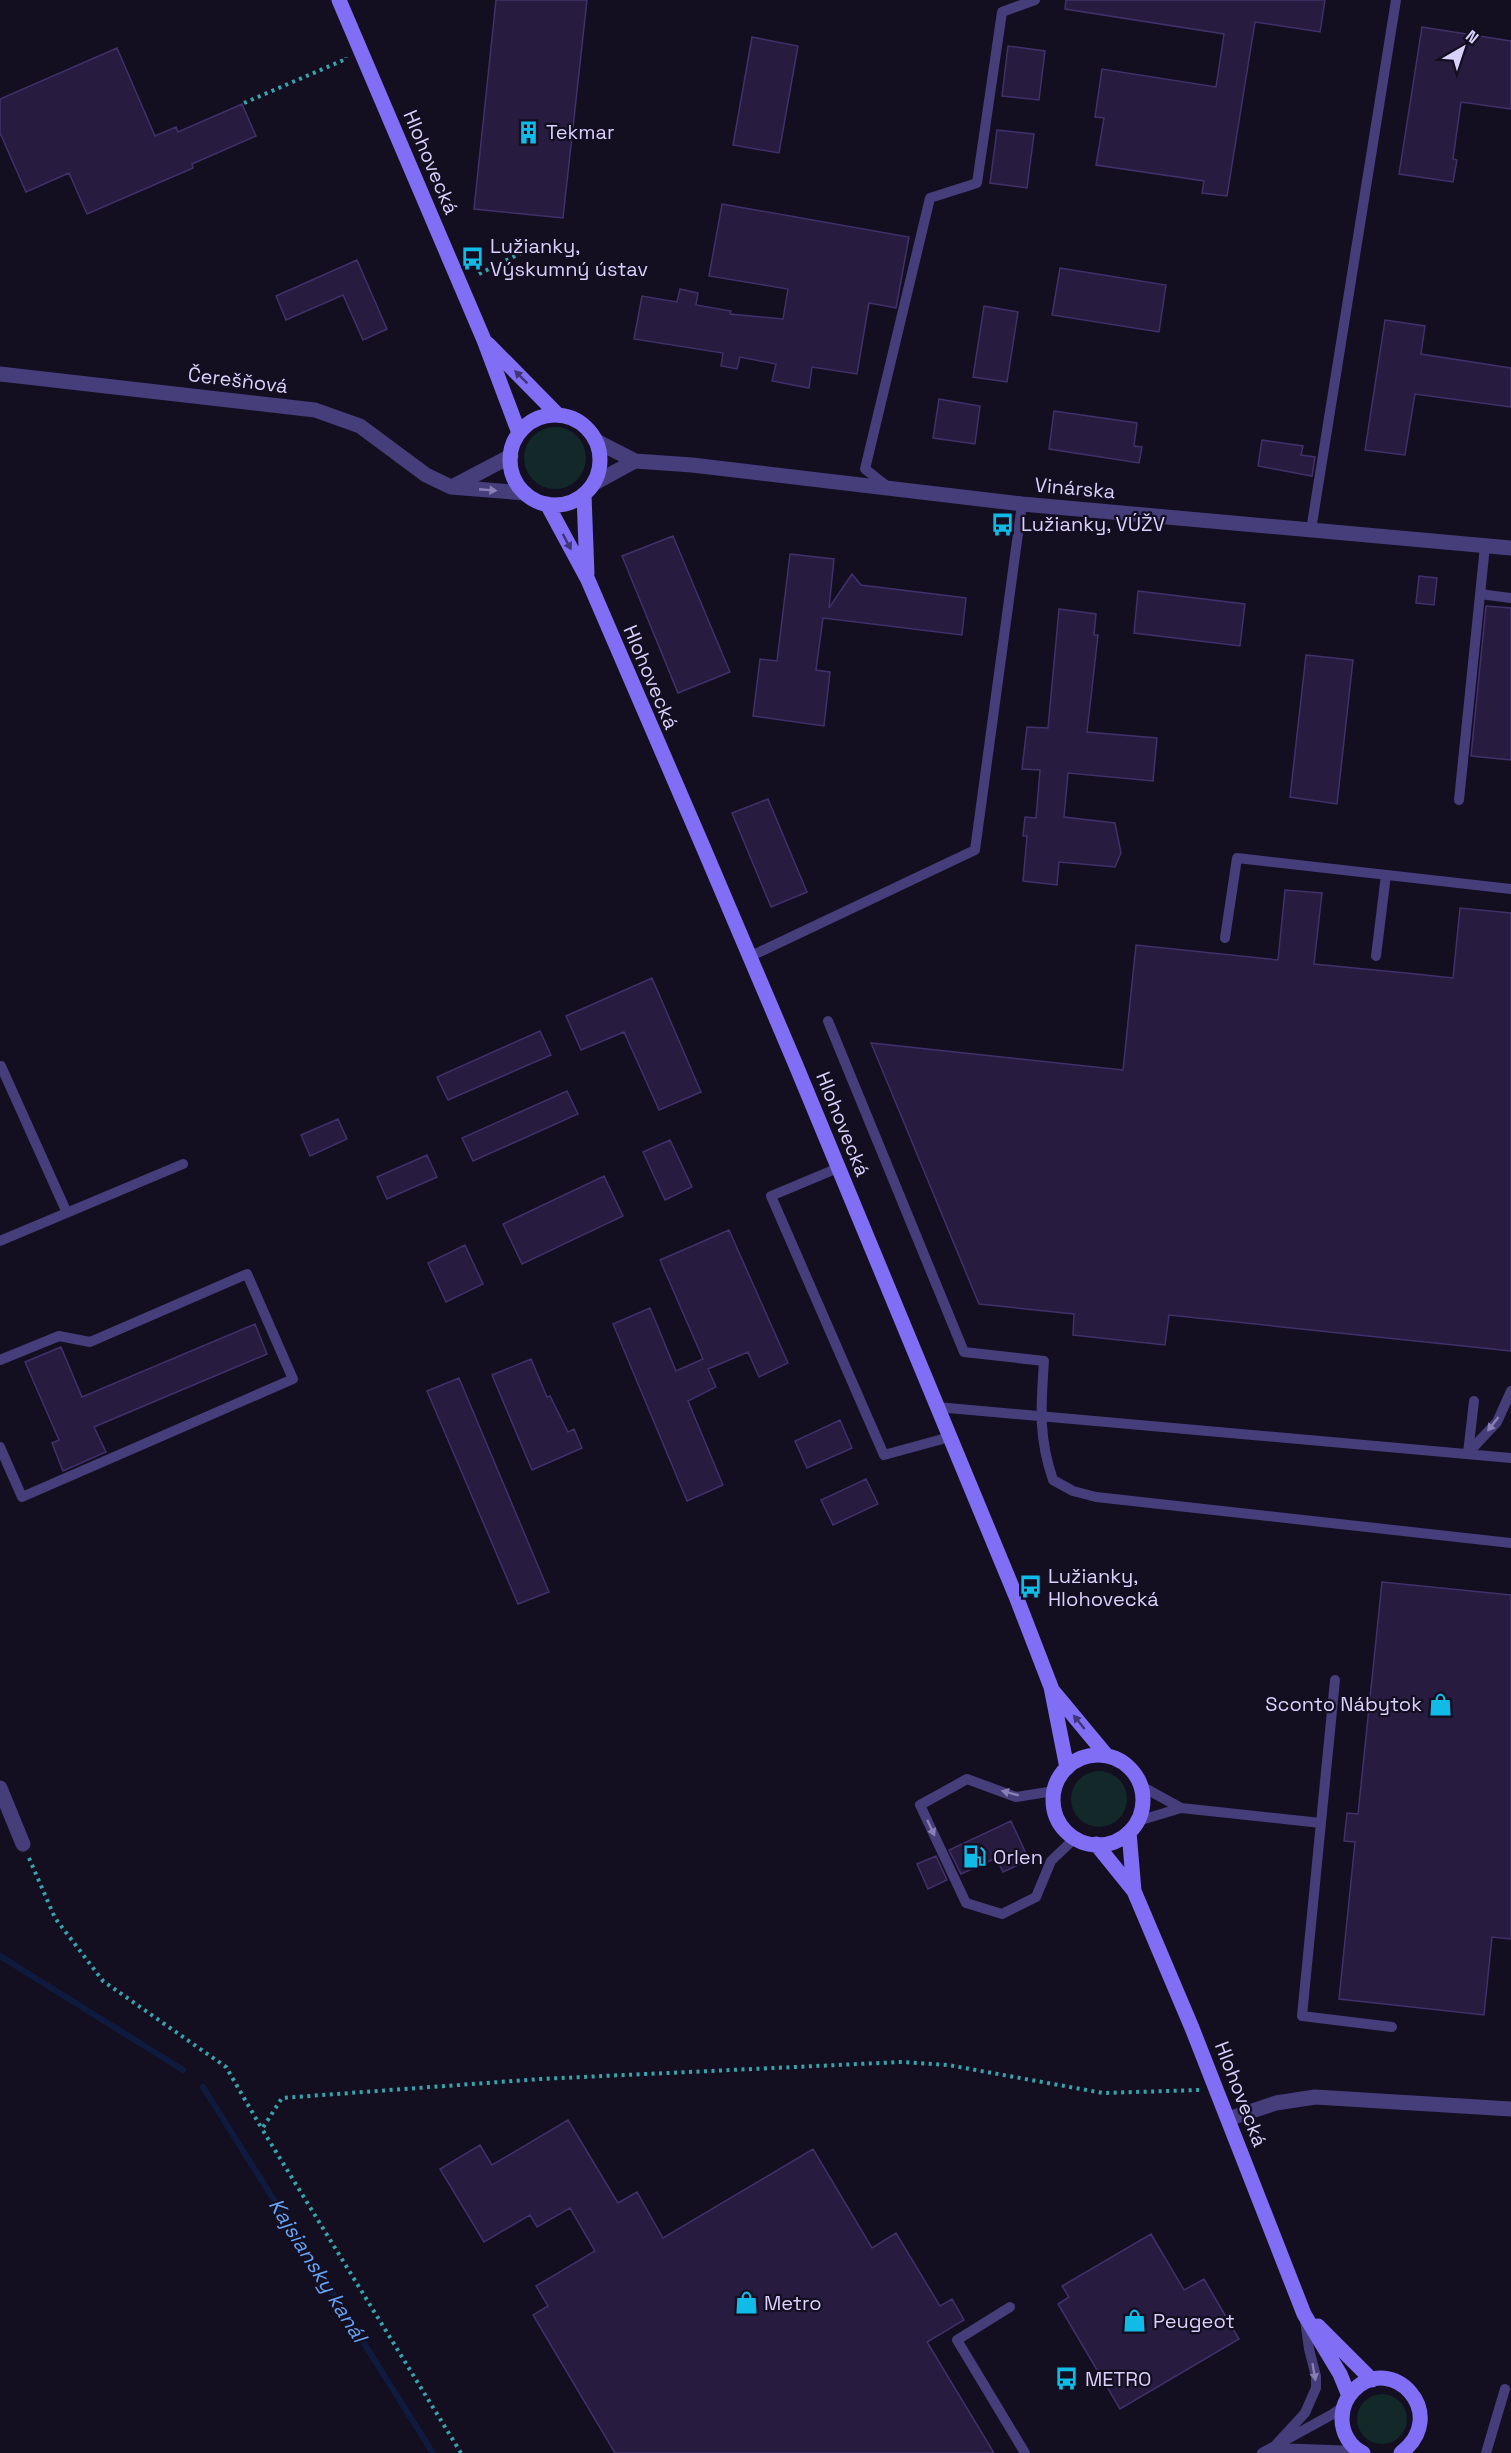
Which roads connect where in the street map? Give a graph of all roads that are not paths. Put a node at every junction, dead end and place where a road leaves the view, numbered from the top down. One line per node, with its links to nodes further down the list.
1 (339, 0): 4 (main road, Hlohovecká)
2 (1035, 0): 12 (lane)
3 (1396, 0): 17 (lane)
4 (484, 340): 6 (main road, Hlohovecká, one-way to 4); 7 (main road, Hlohovecká)
5 (0, 374): 11 (street, Čerešňová)
6 (558, 415): 7 (main road); 8 (main road)
7 (519, 433): 9 (main road)
8 (596, 441): 10 (street, Vinárska); 13 (main road)
9 (511, 456): 11 (street); 14 (main road)
10 (635, 461): 12 (street, Vinárska); 13 (street)
11 (451, 487): 14 (street, Čerešňová, one-way to 14)
12 (889, 487): 16 (street, Vinárska)
13 (589, 489): 15 (main road); 20 (main road, Hlohovecká)
14 (525, 493): 15 (main road)
15 (547, 504): 20 (main road, Hlohovecká, one-way to 20)
16 (1022, 504): 17 (street, Vinárska); 28 (lane)
17 (1311, 530): 18 (street, Vinárska)
18 (1485, 546): 19 (street, Vinárska); 21 (lane)
19 (1511, 548)
20 (588, 580): 28 (main road, Hlohovecká)
21 (1480, 594): 22 (lane); 23 (lane)
22 (1511, 598)
23 (1459, 800)
24 (1386, 875): 25 (lane); 26 (lane); 27 (lane)
25 (1511, 889)
26 (1225, 938)
27 (1376, 956)
28 (749, 957): 32 (main road, Hlohovecká)
29 (828, 1021): 39 (lane)
30 (1, 1066): 33 (lane)
31 (183, 1164): 33 (lane)
32 (838, 1168): 38 (main road, Hlohovecká); 40 (lane)
33 (67, 1213): 34 (lane)
34 (0, 1241)
35 (0, 1360): 41 (lane)
36 (1511, 1391): 42 (lane, one-way to 42)
37 (1474, 1401): 42 (lane)
38 (937, 1407): 39 (lane); 40 (main road, Hlohovecká)
39 (1040, 1416): 42 (lane); 44 (lane)
40 (950, 1437): 46 (main road, Hlohovecká)
41 (0, 1447)
42 (1468, 1453): 43 (lane)
43 (1511, 1458)
44 (1511, 1543)
45 (1335, 1680): 53 (lane)
46 (1051, 1687): 47 (main road, Hlohovecká, one-way to 46); 48 (main road, Hlohovecká)
47 (1107, 1756): 48 (main road); 49 (main road, Hlohovecká)
48 (1067, 1768): 51 (main road)
49 (1141, 1786): 52 (lane); 54 (main road, Hlohovecká)
50 (0, 1788): 56 (street)
51 (1054, 1791): 55 (main road); 55 (lane, one-way to 55)
52 (1181, 1808): 53 (lane); 54 (lane)
53 (1321, 1823): 59 (lane)
54 (1133, 1827): 57 (main road); 58 (main road, Hlohovecká)
55 (1075, 1838): 57 (main road)
56 (23, 1844)
57 (1096, 1844): 58 (main road, Hlohovecká)
58 (1134, 1891): 61 (main road, Hlohovecká)
59 (1392, 2027)
60 (1511, 2109): 61 (street)
61 (1228, 2119): 63 (main road, Hlohovecká)
62 (1010, 2307): 71 (lane)
63 (1305, 2314): 64 (main road, Hlohovecká); 66 (main road, Hlohovecká); 67 (lane, one-way to 67)
64 (1372, 2380): 66 (main road); 68 (main road)
65 (1505, 2389): 72 (lane)
66 (1346, 2401): 67 (lane); 70 (main road, Hlohovecká)
67 (1268, 2450): 69 (lane)
68 (1407, 2451)
69 (1324, 2452): 70 (lane)
70 (1361, 2452)
71 (1025, 2453)
72 (1486, 2453)

